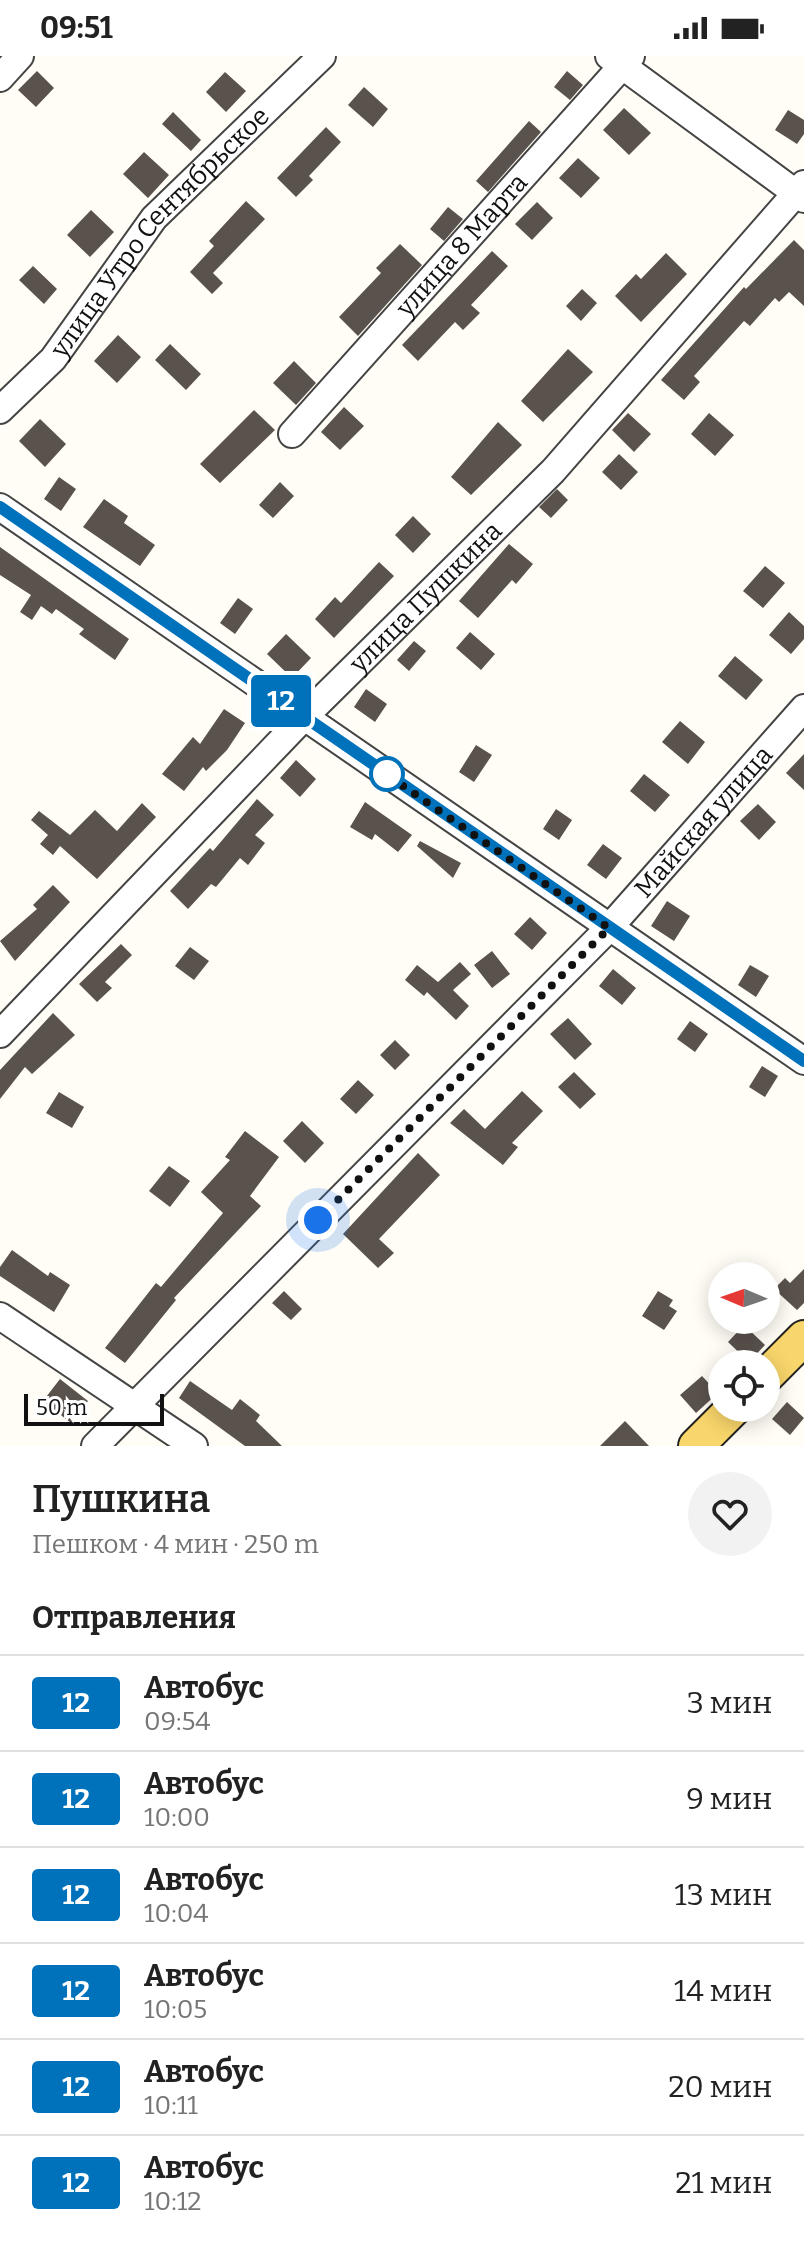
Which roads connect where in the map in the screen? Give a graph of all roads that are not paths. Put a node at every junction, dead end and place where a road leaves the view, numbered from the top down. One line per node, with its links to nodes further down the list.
1 (20, 56): 4 (street)
2 (322, 56): 6 (street, улица Утро Сентябрьское)
3 (622, 60): 5 (street); 7 (street, улица 8 Марта)
4 (0, 78)
5 (801, 192): 10 (street, улица Пушкина)
6 (0, 410)
7 (292, 434)
8 (0, 507): 10 (street)
9 (804, 708): 11 (street, Майская улица)
10 (304, 717): 11 (street); 12 (street, улица Пушкина)
11 (609, 928): 13 (street); 17 (street, Майская улица)
12 (0, 1034)
13 (804, 1061)
14 (0, 1316): 17 (street)
15 (804, 1338): 16 (main road)
16 (780, 1362)
17 (135, 1405): 19 (street, Майская улица); 20 (street)
18 (720, 1422): 21 (main road)
19 (95, 1446)
20 (194, 1446)
21 (696, 1446)

